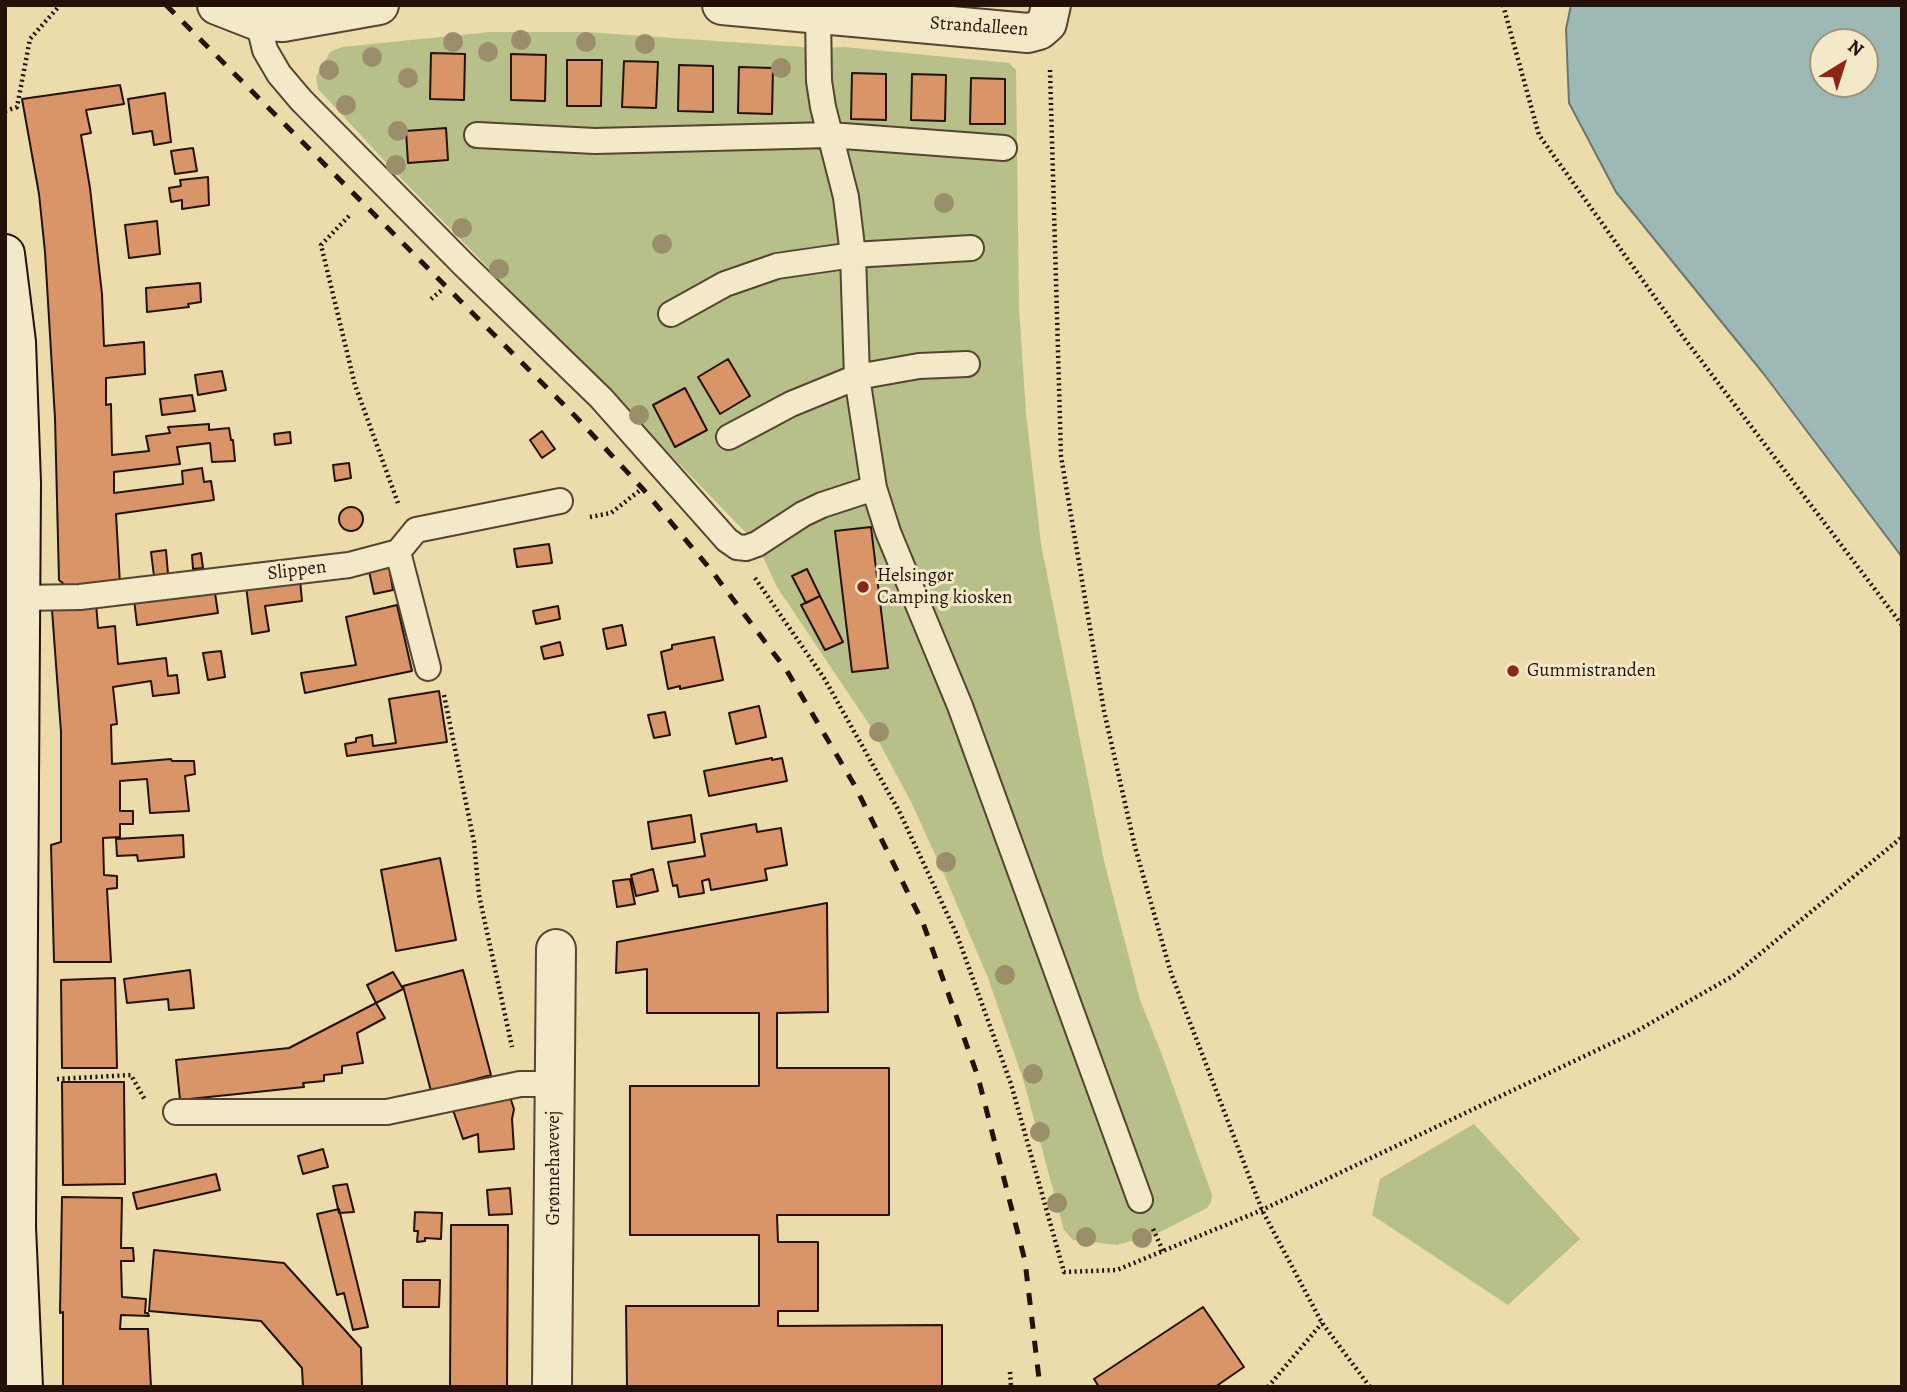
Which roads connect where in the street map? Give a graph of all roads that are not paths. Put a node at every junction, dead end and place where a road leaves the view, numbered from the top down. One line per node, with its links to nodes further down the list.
1 (217, 5): 6 (main road)
2 (379, 5): 6 (main road)
3 (722, 5): 4 (main road, Strandalleen)
4 (818, 13): 5 (main road, Strandalleen); 8 (lane)
5 (1045, 18)
6 (258, 21): 17 (lane)
7 (477, 135): 8 (lane)
8 (830, 135): 9 (lane); 12 (lane)
9 (1004, 148)
10 (971, 248): 12 (lane)
11 (5, 254): 20 (main road)
12 (853, 255): 13 (lane); 15 (lane)
13 (671, 314)
14 (967, 364): 15 (lane)
15 (857, 377): 16 (lane); 17 (lane)
16 (729, 437)
17 (874, 488): 25 (lane)
18 (560, 501): 19 (lane, Slippen)
19 (398, 552): 20 (lane, Slippen); 21 (lane)
20 (20, 598): 26 (main road)
21 (428, 668)
22 (556, 949): 23 (main road, Grønnehavevej)
23 (537, 1084): 24 (lane); 27 (main road, Grønnehavevej)
24 (176, 1112)
25 (1140, 1200)
26 (23, 1387)
27 (552, 1387)

